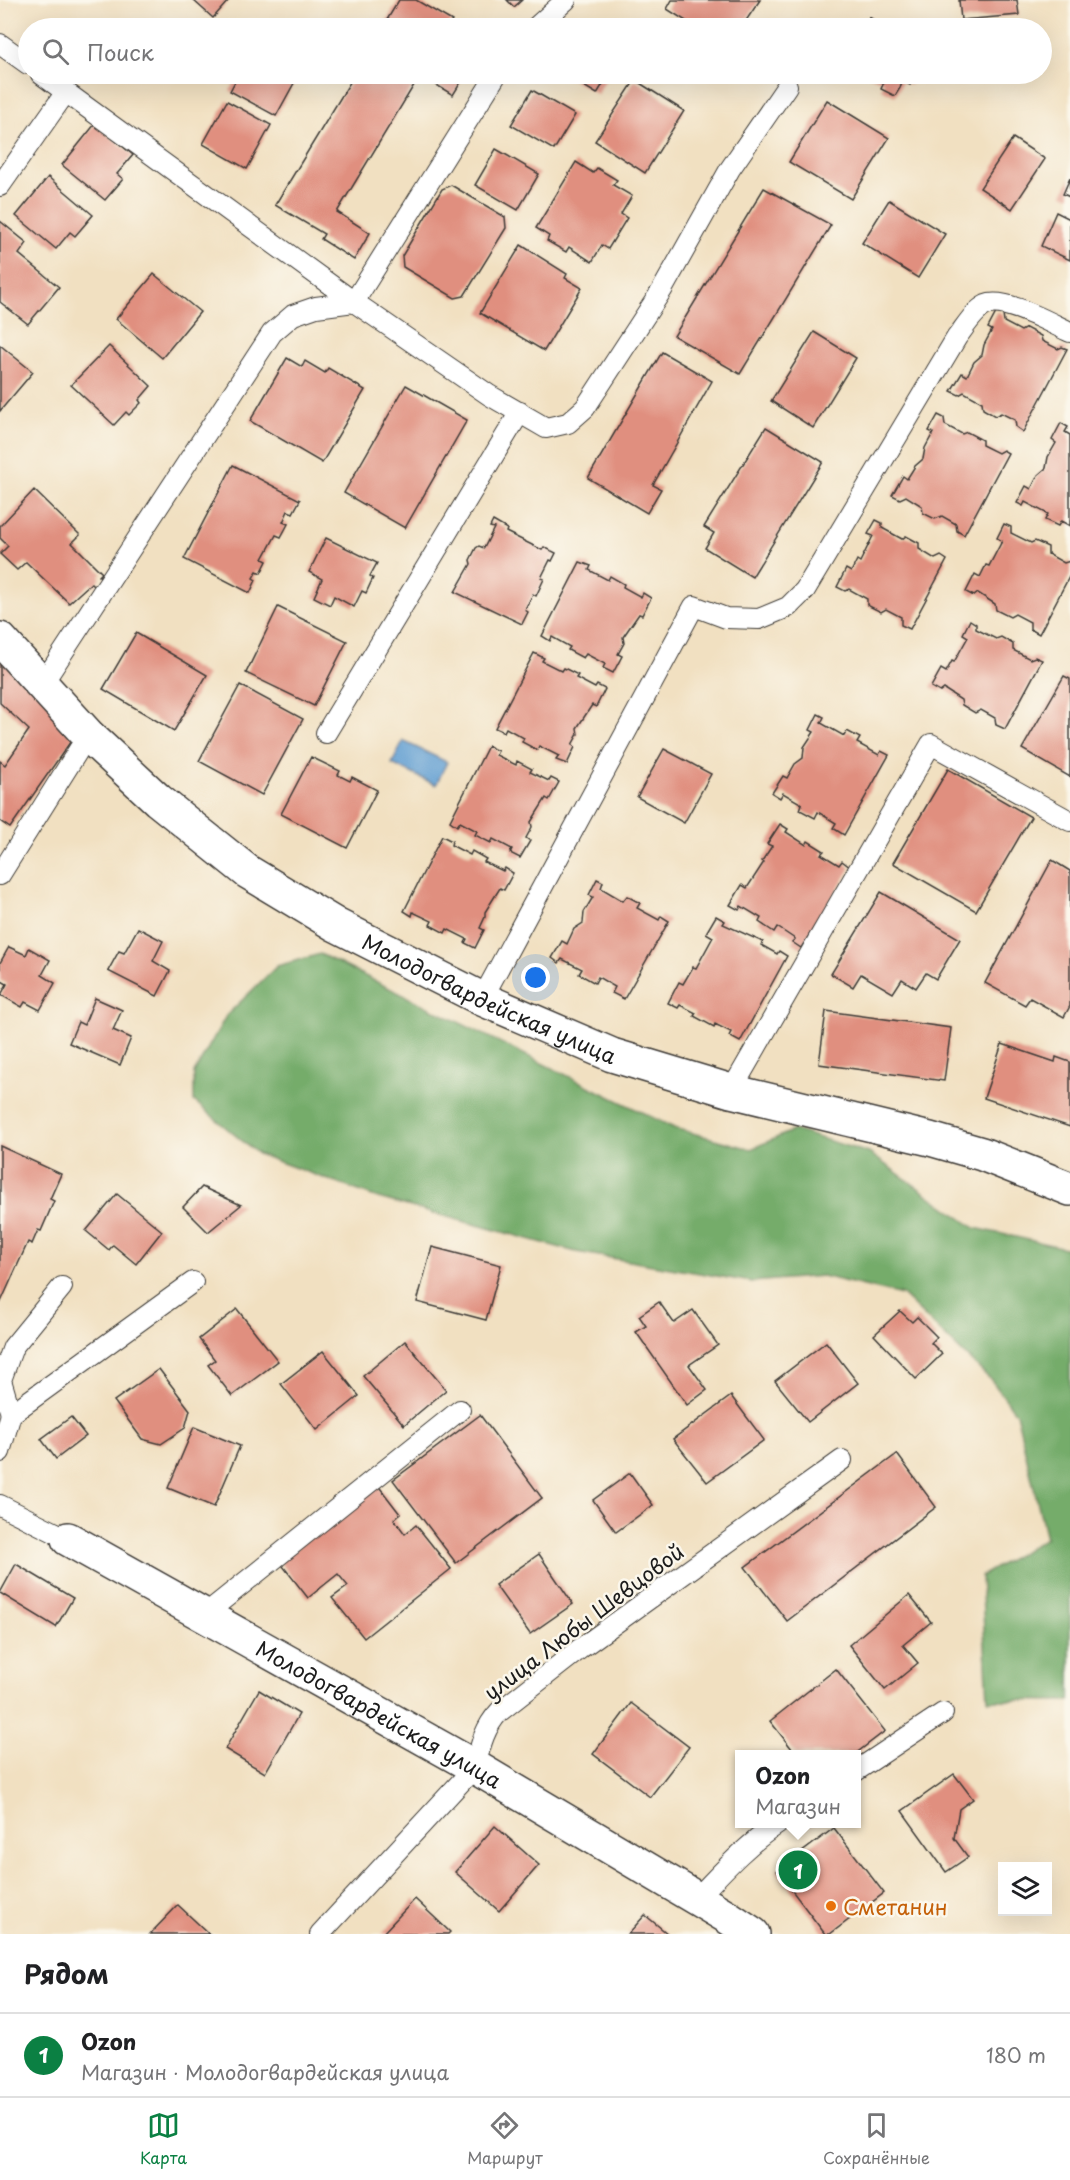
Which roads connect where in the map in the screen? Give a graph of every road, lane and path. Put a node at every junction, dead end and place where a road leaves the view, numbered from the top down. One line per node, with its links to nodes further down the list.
1 (566, 0): 2 (lane)
2 (546, 18)
3 (0, 44): 4 (lane)
4 (18, 57)
5 (55, 84): 8 (lane)
6 (491, 84): 10 (lane)
7 (788, 86): 12 (lane)
8 (66, 92): 9 (lane); 10 (lane)
9 (0, 186)
10 (354, 302): 12 (lane); 14 (lane)
11 (1070, 332): 19 (lane)
12 (520, 412): 15 (lane)
13 (0, 639): 14 (street, Молодогвардейская улица)
14 (41, 686): 16 (street, Молодогвардейская улица)
15 (326, 733)
16 (88, 735): 18 (lane); 19 (street, Молодогвардейская улица)
17 (1070, 821): 20 (lane)
18 (0, 875)
19 (482, 999): 20 (street, Молодогвардейская улица)
20 (731, 1091): 21 (street, Молодогвардейская улица)
21 (1070, 1189)
22 (193, 1282): 25 (lane)
23 (62, 1287): 25 (lane)
24 (460, 1410): 30 (lane)
25 (11, 1414): 26 (lane)
26 (0, 1452)
27 (842, 1460): 32 (lane, улица Любы Шевцовой)
28 (0, 1505): 29 (lane, Молодогвардейская улица)
29 (68, 1539): 30 (street, Молодогвардейская улица)
30 (204, 1615): 32 (street, Молодогвардейская улица)
31 (943, 1713): 33 (lane)
32 (475, 1767): 35 (street, Молодогвардейская улица); 36 (lane, улица Любы Шевцовой)
33 (861, 1768)
34 (772, 1828): 35 (lane)
35 (696, 1899): 37 (street, Молодогвардейская улица)
36 (320, 1934)
37 (753, 1934)

